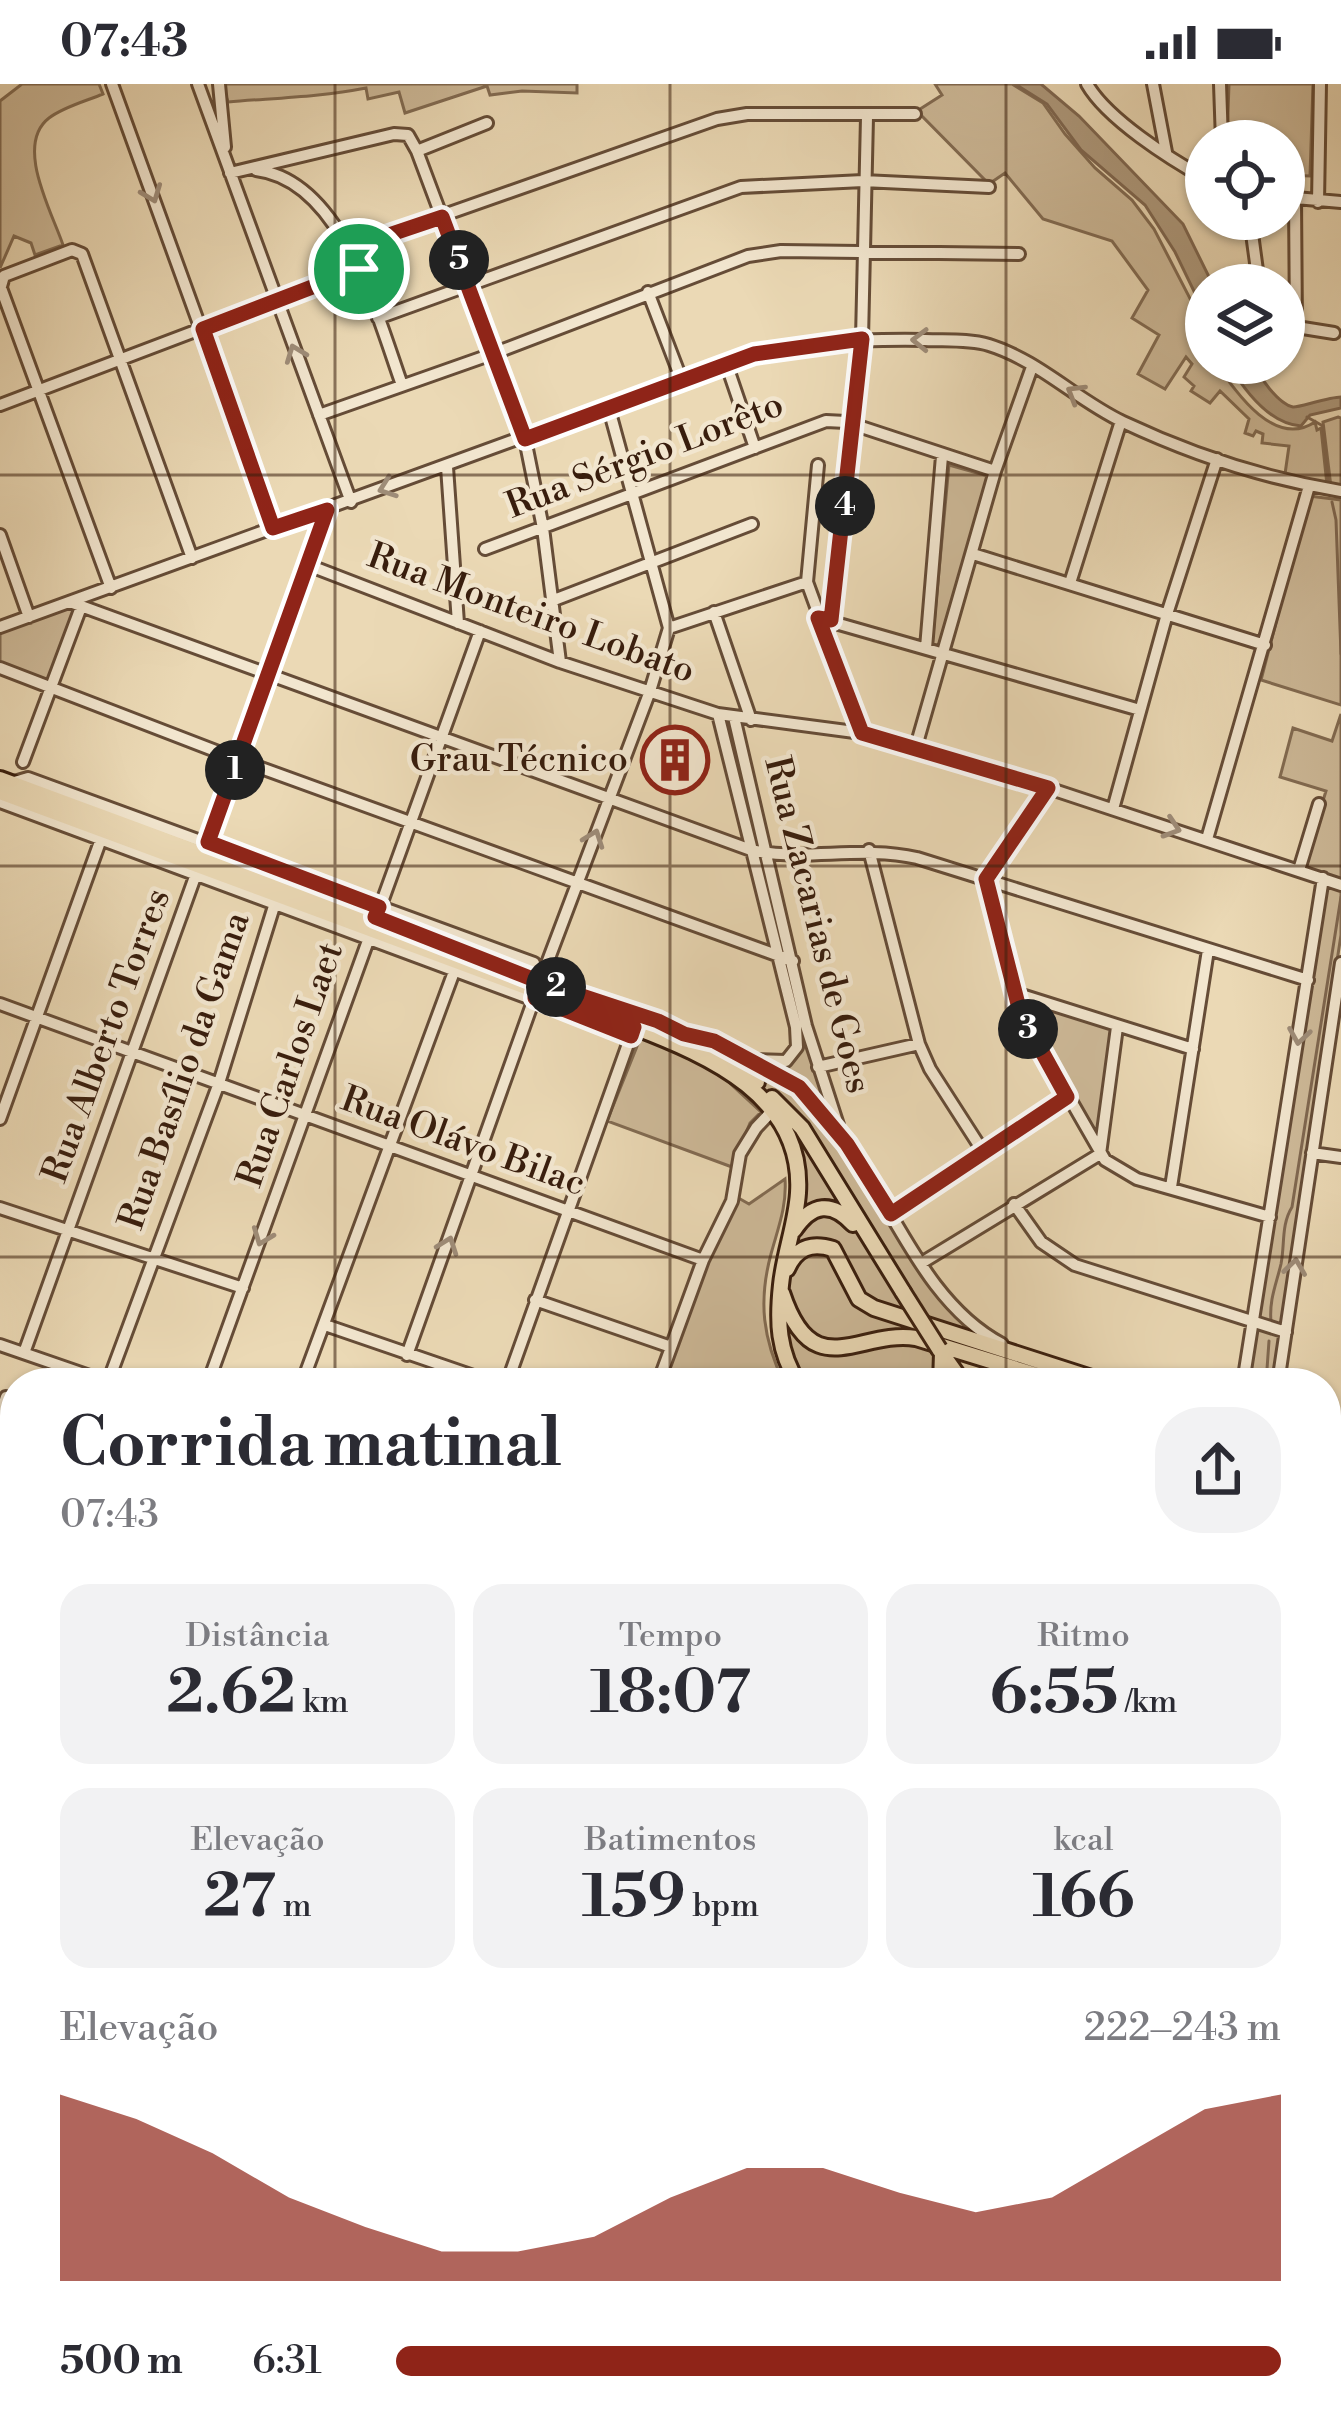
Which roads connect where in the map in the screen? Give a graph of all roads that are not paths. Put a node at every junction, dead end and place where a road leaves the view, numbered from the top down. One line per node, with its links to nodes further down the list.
1 (112, 84): 34 (street, one-way to 34)
2 (198, 84): 12 (street)
3 (219, 84): 12 (street)
4 (1087, 84): 14 (street)
5 (1153, 84): 14 (street)
6 (1220, 84): 10 (street)
7 (1320, 84): 21 (street)
8 (916, 114): 9 (street)
9 (867, 116): 18 (street); 23 (street)
10 (1221, 120)
11 (487, 123): 13 (street)
12 (225, 150): 17 (street)
13 (417, 151): 16 (street); 23 (street)
14 (1166, 152): 15 (street)
15 (1185, 165)
16 (247, 169): 17 (street); 24 (street)
17 (230, 173): 31 (street)
18 (863, 181): 19 (street); 25 (street); 29 (street)
19 (989, 187)
20 (1305, 200): 21 (street)
21 (1318, 202): 22 (street)
22 (1341, 202)
23 (442, 217): 24 (street); 29 (street)
24 (350, 248): 27 (street)
25 (862, 252): 26 (street); 30 (street); 36 (street)
26 (1019, 254)
27 (359, 269): 31 (street); 32 (street)
28 (2, 285): 38 (street); 43 (street)
29 (470, 288): 32 (street); 37 (street)
30 (648, 292): 37 (street); 41 (street)
31 (276, 302): 34 (street); 46 (street, one-way to 31)
32 (378, 318): 42 (street)
33 (1305, 328): 35 (street)
34 (203, 329): 38 (street); 62 (street)
35 (1334, 333)
36 (862, 339): 39 (street); 40 (street, one-way to 36); 48 (street)
37 (495, 353): 42 (street); 49 (street)
38 (123, 359): 43 (street); 67 (street)
39 (726, 363): 41 (street); 50 (street)
40 (1032, 367): 47 (street, one-way to 40); 55 (street)
41 (682, 381): 45 (street)
42 (402, 385): 46 (street)
43 (38, 389): 44 (street); 72 (street)
44 (0, 405)
45 (609, 409): 49 (street); 58 (street)
46 (319, 415): 59 (street)
47 (1121, 421): 52 (street); 71 (street)
48 (854, 425): 50 (street, Rua Sérgio Lorêto); 51 (street); 78 (street)
49 (525, 439): 53 (street); 63 (street)
50 (755, 448): 58 (street, Rua Sérgio Lorêto)
51 (942, 456): 55 (street); 84 (street)
52 (1216, 459): 56 (street); 76 (street)
53 (447, 466): 59 (street, one-way to 59); 79 (street)
54 (818, 466): 70 (street)
55 (995, 471): 66 (street)
56 (1309, 486): 57 (street); 83 (street)
57 (1341, 491)
58 (631, 495): 63 (street, Rua Sérgio Lorêto); 68 (street)
59 (351, 502): 60 (street)
60 (327, 510): 62 (street); 69 (street)
61 (752, 524): 68 (street)
62 (273, 528): 67 (street)
63 (543, 528): 65 (street, Rua Sérgio Lorêto); 73 (street)
64 (0, 535): 77 (street)
65 (485, 549)
66 (973, 554): 71 (street); 85 (street)
67 (192, 559): 72 (street)
68 (650, 564): 73 (street); 81 (street)
69 (308, 565): 79 (street, Rua Monteiro Lobato); 88 (street)
70 (808, 582): 75 (street); 78 (street)
71 (1070, 583): 76 (street)
72 (111, 588): 74 (street)
73 (554, 600): 86 (street)
74 (76, 604): 77 (street); 88 (street); 89 (street)
75 (714, 612): 81 (street); 94 (street)
76 (1167, 614): 83 (street); 91 (street)
77 (29, 617): 80 (street)
78 (825, 619): 84 (street); 95 (street)
79 (458, 622): 82 (street, Rua Monteiro Lobato)
80 (0, 627)
81 (669, 628): 90 (street)
82 (480, 631): 86 (street, Rua Monteiro Lobato); 96 (street, Rua Carlos Laet)
83 (1265, 645): 107 (street)
84 (926, 648): 85 (street)
85 (941, 652): 91 (street); 97 (street)
86 (560, 662): 90 (street, Rua Monteiro Lobato)
87 (0, 668): 89 (street)
88 (268, 677): 96 (street); 98 (street)
89 (51, 688): 98 (street); 99 (street)
90 (650, 691): 92 (street, Rua Monteiro Lobato); 102 (street)
91 (1140, 710): 104 (street)
92 (718, 714): 93 (street, Rua Monteiro Lobato); 109 (street, Rua Zacarias de Goes)
93 (734, 717): 94 (street, Rua Monteiro Lobato); 111 (street, Rua Zacarias de Goes)
94 (752, 720): 95 (street, Rua Monteiro Lobato)
95 (862, 733): 97 (street, Rua Monteiro Lobato)
96 (443, 740): 102 (street); 105 (street, Rua Carlos Laet)
97 (915, 750): 100 (street, Rua Monteiro Lobato)
98 (239, 760): 105 (street); 108 (street)
99 (23, 762)
100 (1048, 788): 104 (street, Rua Monteiro Lobato); 115 (street)
101 (2, 795): 106 (street); 108 (main road); 119 (main road)
102 (609, 798): 109 (street); 116 (street, one-way to 102)
103 (1319, 804): 112 (street)
104 (1113, 809): 107 (street, Rua Monteiro Lobato, one-way to 107)
105 (412, 823): 116 (street); 119 (street, Rua Carlos Laet)
106 (101, 839): 113 (street); 130 (street)
107 (1207, 839): 112 (street, Rua Monteiro Lobato)
108 (205, 848): 119 (main road)
109 (751, 850): 111 (street); 121 (street, Rua Zacarias de Goes)
110 (869, 850): 111 (street); 115 (street); 134 (street)
111 (768, 854): 122 (street, Rua Zacarias de Goes)
112 (1299, 870): 114 (street, Rua Monteiro Lobato)
113 (196, 874): 118 (street); 136 (street, Rua Alberto Torres)
114 (1323, 878): 117 (street, Rua Monteiro Lobato); 126 (street)
115 (986, 879): 120 (street); 128 (street)
116 (578, 884): 121 (street); 127 (street)
117 (1341, 885)
118 (275, 903): 119 (street); 139 (street, Rua Basílio da Gama)
119 (373, 922): 123 (street); 125 (street); 127 (main road); 143 (street, Rua Carlos Laet)
120 (1208, 950): 126 (street); 135 (street)
121 (776, 956): 122 (street); 137 (street, Rua Zacarias de Goes)
122 (793, 961): 138 (street, Rua Zacarias de Goes)
123 (534, 962)
124 (1341, 962): 147 (street)
125 (455, 969): 127 (street); 144 (street)
126 (1308, 980): 156 (street, one-way to 156)
127 (537, 991): 132 (main road); 133 (main road); 150 (street)
128 (1016, 993): 131 (street); 140 (street)
129 (0, 1004): 130 (street, Rua Olávo Bilac)
130 (37, 1016): 136 (street, Rua Olávo Bilac); 142 (street)
131 (1117, 1027): 135 (street); 148 (street)
132 (633, 1031): 141 (main road); 154 (street)
133 (684, 1034): 137 (street); 158 (main road)
134 (919, 1045): 138 (street); 146 (street)
135 (1193, 1049): 151 (street)
136 (135, 1052): 139 (street, Rua Olávo Bilac); 157 (street, Rua Alberto Torres)
137 (740, 1056): 145 (street)
138 (818, 1067): 145 (street, Rua Zacarias de Goes)
139 (219, 1083): 143 (street, Rua Olávo Bilac); 160 (street, Rua Basílio da Gama)
140 (1067, 1097): 146 (street); 148 (street)
141 (773, 1110): 159 (main road); 161 (street)
142 (0, 1118)
143 (307, 1118): 144 (street, Rua Olávo Bilac); 164 (street, Rua Carlos Laet, one-way to 164)
144 (388, 1144): 150 (street, Rua Olávo Bilac); 167 (street)
145 (847, 1144): 155 (street)
146 (984, 1153): 155 (street)
147 (1312, 1153): 149 (street); 168 (street, one-way to 147)
148 (1100, 1154): 151 (street); 152 (street)
149 (1341, 1157)
150 (473, 1175): 154 (street, Rua Olávo Bilac); 173 (street, one-way to 150)
151 (1172, 1187): 156 (street)
152 (1014, 1204): 162 (street); 166 (street)
153 (0, 1208): 157 (street)
154 (568, 1212): 161 (street, Rua Olávo Bilac); 165 (street)
155 (891, 1214): 162 (street)
156 (1270, 1216): 166 (street)
157 (69, 1231): 160 (street); 172 (street, Rua Alberto Torres)
158 (870, 1240): 159 (main road); 171 (main road, bridge)
159 (788, 1244): 163 (main road)
160 (151, 1258): 164 (street); 176 (street, Rua Basílio da Gama)
161 (703, 1261): 170 (street)
162 (922, 1262): 174 (street)
163 (781, 1284): 174 (main road); 182 (main road); 185 (main road)
164 (243, 1288): 177 (street, Rua Carlos Laet)
165 (536, 1300): 170 (street); 180 (street)
166 (1252, 1323): 168 (street); 187 (street)
167 (325, 1324): 173 (street); 178 (street)
168 (1286, 1332): 188 (street)
169 (0, 1345): 172 (street)
170 (671, 1347): 181 (street)
171 (941, 1352): 183 (main road); 184 (main road)
172 (24, 1353): 175 (street)
173 (407, 1354): 179 (street)
174 (1033, 1360): 186 (main road)
175 (52, 1368)
176 (114, 1368)
177 (214, 1368)
178 (308, 1368)
179 (449, 1368)
180 (512, 1368)
181 (663, 1368)
182 (791, 1368)
183 (941, 1368)
184 (952, 1368)
185 (1013, 1368)
186 (1059, 1368)
187 (1245, 1368)
188 (1280, 1368)

